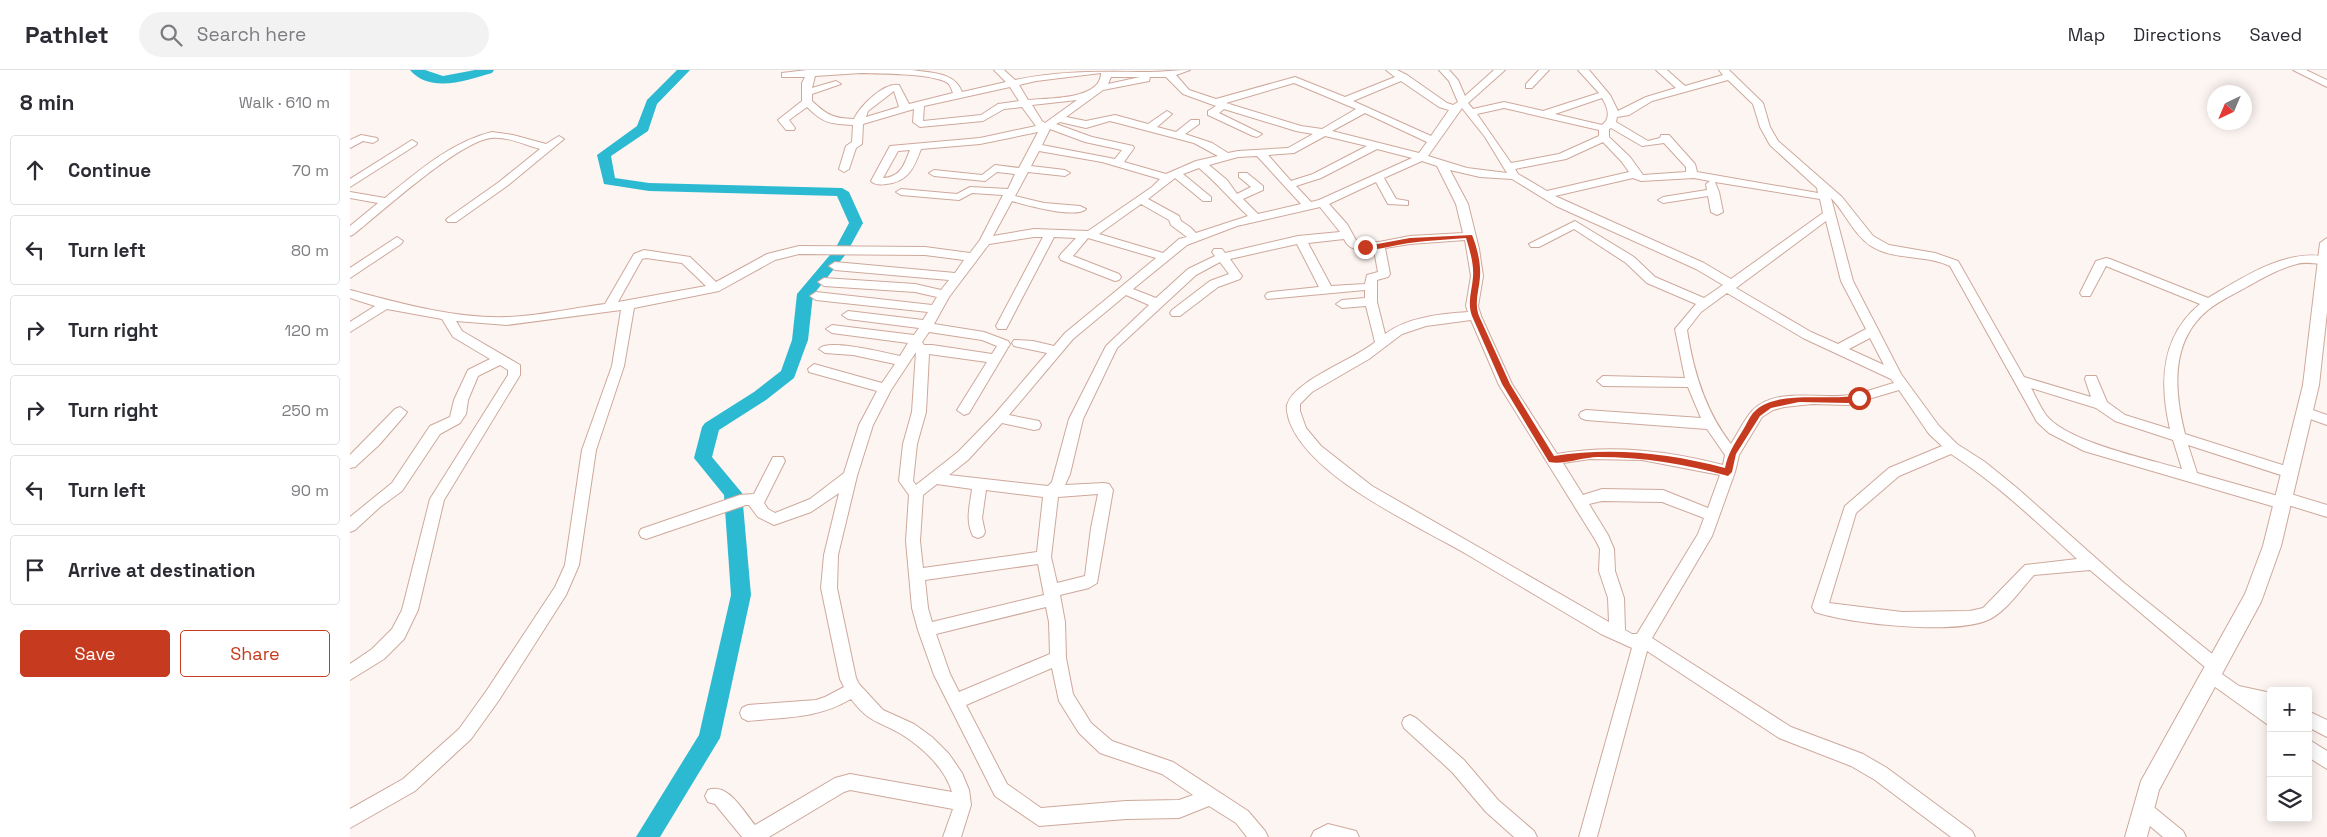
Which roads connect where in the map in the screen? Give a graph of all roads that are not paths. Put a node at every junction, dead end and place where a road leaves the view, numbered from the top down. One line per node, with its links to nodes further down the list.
1 (999, 70): 19 (street)
2 (1185, 70): 14 (street)
3 (1391, 70): 17 (street)
4 (1444, 70): 31 (street)
5 (1500, 70): 31 (street)
6 (1544, 70): 21 (street)
7 (1583, 70): 24 (street)
8 (1661, 70): 22 (street)
9 (2298, 70): 13 (street)
10 (1105, 71): 16 (street); 19 (street); 23 (street)
11 (810, 73): 15 (street); 25 (street); 26 (street)
12 (1727, 73): 22 (street); 78 (street)
13 (2310, 73): 20 (street)
14 (1170, 75): 16 (street); 30 (street)
15 (785, 76)
16 (1159, 76): 23 (street)
17 (1404, 77): 27 (street); 31 (street)
18 (836, 84): 26 (street)
19 (1013, 84): 25 (street); 28 (street)
20 (2327, 84)
21 (1529, 86)
22 (1684, 90): 40 (street)
23 (1095, 92): 28 (street); 39 (street)
24 (1604, 94): 36 (street); 40 (street)
25 (959, 96): 29 (street)
26 (807, 97): 37 (street); 41 (street)
27 (1344, 101): 30 (street); 33 (street)
28 (1024, 102): 29 (street); 39 (street)
29 (919, 104): 32 (street)
30 (1218, 104): 43 (street); 45 (street)
31 (1459, 105): 34 (street); 49 (street)
32 (905, 109): 37 (street); 37 (street)
33 (1364, 109): 43 (street); 49 (street)
34 (1470, 113): 36 (street); 62 (street)
35 (1168, 114): 42 (street)
36 (1544, 114): 40 (street)
37 (858, 122): 63 (street)
38 (1195, 122): 44 (street)
39 (1051, 123): 42 (street); 53 (street); 54 (street); 59 (street)
40 (1608, 126): 62 (street); 67 (street); 69 (street)
41 (790, 128)
42 (1148, 128): 44 (street)
43 (1323, 132): 52 (street); 56 (street)
44 (1178, 134): 57 (street)
45 (1257, 134)
46 (355, 138): 47 (street); 51 (street)
47 (373, 140)
48 (559, 140): 55 (street)
49 (1434, 141): 58 (street)
50 (412, 143): 74 (street)
51 (350, 145)
52 (1375, 146): 58 (street); 75 (street)
53 (916, 147)
54 (1035, 147): 59 (street); 64 (street)
55 (548, 148): 86 (street); 95 (street)
56 (1260, 153): 57 (street); 75 (street)
57 (1225, 156): 60 (street)
58 (1422, 157): 61 (street); 72 (street)
59 (1118, 163): 70 (street)
60 (1200, 163): 70 (street); 82 (street)
61 (1442, 166): 71 (street); 101 (street)
62 (1507, 167): 71 (street)
63 (844, 169)
64 (1024, 170): 65 (street); 66 (street); 80 (street)
65 (1066, 173)
66 (934, 174)
67 (1635, 174): 69 (street); 81 (street)
68 (1243, 175): 82 (street)
69 (1694, 175): 73 (street)
70 (1171, 176): 83 (street); 84 (street)
71 (1514, 176): 81 (street)
72 (1377, 177): 87 (street); 88 (street)
73 (1710, 178): 77 (street); 78 (street)
74 (350, 184)
75 (1290, 185): 89 (street)
76 (901, 192): 80 (street)
77 (1714, 192): 85 (street); 91 (street)
78 (1824, 192): 92 (street); 156 (street)
79 (350, 195): 86 (street)
80 (1009, 195): 90 (street); 103 (street)
81 (1546, 195): 93 (street)
82 (1236, 198): 94 (street)
83 (1207, 199)
84 (1141, 200): 99 (street); 102 (street)
85 (1663, 200)
86 (388, 202): 97 (street)
87 (1322, 203): 89 (street); 100 (street)
88 (1404, 203)
89 (1309, 207): 94 (street)
90 (1080, 209)
91 (1717, 212)
92 (1830, 213): 117 (street); 144 (street)
93 (1586, 216): 96 (street); 117 (street)
94 (1255, 217): 102 (street)
95 (452, 220)
96 (1574, 224): 106 (street); 129 (street)
97 (350, 232)
98 (1050, 234): 99 (street); 103 (street); 141 (street)
99 (1087, 235): 111 (street); 115 (street)
100 (1349, 236): 104 (street); 107 (street)
101 (1469, 236): 107 (street); 139 (street)
102 (1194, 238): 111 (street)
103 (985, 240): 110 (street)
104 (1301, 240): 109 (street); 121 (street)
105 (396, 241): 113 (street)
106 (1535, 244)
107 (1379, 246): 128 (street)
108 (2326, 251): 130 (street); 164 (main road)
109 (1220, 253): 127 (street); 136 (street)
110 (970, 257): 114 (street); 119 (street)
111 (1165, 257): 120 (street)
112 (834, 266): 114 (street)
113 (350, 274)
114 (957, 277): 124 (street)
115 (1116, 277)
116 (824, 282): 124 (street)
117 (1730, 286): 129 (street); 149 (street)
118 (1363, 287): 121 (street)
119 (715, 288): 133 (street); 134 (street)
120 (1124, 290): 127 (street); 150 (street)
121 (1327, 291): 126 (street)
122 (2086, 293): 130 (street)
123 (350, 294): 132 (street)
124 (944, 295): 135 (street)
125 (816, 296): 135 (street)
126 (1271, 296)
127 (1157, 302): 182 (street)
128 (1371, 302): 131 (street); 146 (street)
129 (1706, 303): 159 (street)
130 (2209, 303): 170 (street)
131 (1342, 304)
132 (384, 305): 137 (street); 142 (street)
133 (628, 305): 134 (street); 217 (street)
134 (610, 308): 137 (street)
135 (936, 309): 140 (street)
136 (1176, 313)
137 (446, 315): 152 (street)
138 (848, 315): 140 (street)
139 (1475, 316): 146 (street); 173 (street)
140 (926, 326): 147 (street); 151 (street)
141 (1002, 326)
142 (350, 328)
143 (832, 329): 147 (street)
144 (1872, 331): 149 (street); 158 (street)
145 (1018, 343): 150 (street)
146 (1381, 343): 197 (street)
147 (918, 344): 151 (street); 153 (street); 183 (street)
148 (825, 349): 153 (street)
149 (1838, 350): 158 (street)
150 (1057, 352): 166 (street)
151 (995, 359): 162 (street)
152 (500, 360): 189 (street); 201 (street)
153 (903, 361): 160 (street)
154 (814, 369): 160 (street)
155 (2091, 379): 161 (street)
156 (2020, 380): 161 (street); 179 (street)
157 (1603, 381): 159 (street)
158 (1899, 381): 171 (street); 172 (street)
159 (1694, 383): 168 (street)
160 (886, 388): 178 (street)
161 (2100, 404): 170 (street)
162 (964, 410)
163 (400, 412): 175 (street)
164 (2304, 412): 167 (street); 177 (main road)
165 (1586, 415): 168 (street)
166 (999, 418): 169 (street); 180 (street)
167 (2327, 420)
168 (1709, 424): 172 (street)
169 (1034, 425)
170 (2179, 436): 177 (street); 179 (street)
171 (1952, 448): 193 (street); 193 (street)
172 (1732, 454): 176 (street)
173 (1552, 460): 176 (street); 186 (street)
174 (778, 461): 185 (street)
175 (350, 463)
176 (1728, 472): 188 (street)
177 (2290, 473): 184 (main road)
178 (850, 476): 185 (street); 202 (street)
179 (2191, 476): 184 (street)
180 (936, 478): 181 (street); 183 (street)
181 (980, 485): 182 (street); 190 (street)
182 (1051, 492): 192 (street); 195 (street)
183 (916, 493): 194 (street)
184 (2283, 500): 187 (street); 200 (main road)
185 (751, 501): 191 (street)
186 (1578, 502): 188 (street); 197 (street)
187 (2327, 511)
188 (1712, 516): 198 (street)
189 (350, 526)
190 (978, 532)
191 (646, 533)
192 (1044, 557): 194 (street); 195 (street)
193 (2092, 564): 200 (street)
194 (917, 575): 196 (street)
195 (1053, 594): 196 (street); 199 (street)
196 (926, 630): 205 (street)
197 (1617, 634): 198 (street)
198 (1642, 640): 224 (street); 225 (street)
199 (1058, 658): 205 (street); 214 (street)
200 (2213, 670): 203 (street); 216 (main road)
201 (350, 673)
202 (853, 690): 206 (street); 215 (street)
203 (2234, 691): 204 (street); 207 (street)
204 (2267, 699)
205 (956, 701): 214 (street)
206 (748, 713)
207 (2267, 716)
208 (2312, 720): 210 (street)
209 (1410, 723): 223 (street)
210 (2327, 729)
211 (2312, 750): 212 (street)
212 (2327, 761)
213 (714, 796): 218 (street)
214 (1210, 796): 220 (street)
215 (962, 802): 218 (street); 219 (street)
216 (2144, 810): 226 (main road); 227 (street)
217 (350, 819)
218 (753, 836)
219 (952, 837)
220 (1259, 837)
221 (1320, 837): 222 (street)
222 (1350, 837)
223 (1528, 837)
224 (1588, 837)
225 (1966, 837)
226 (2136, 837)
227 (2177, 837)

